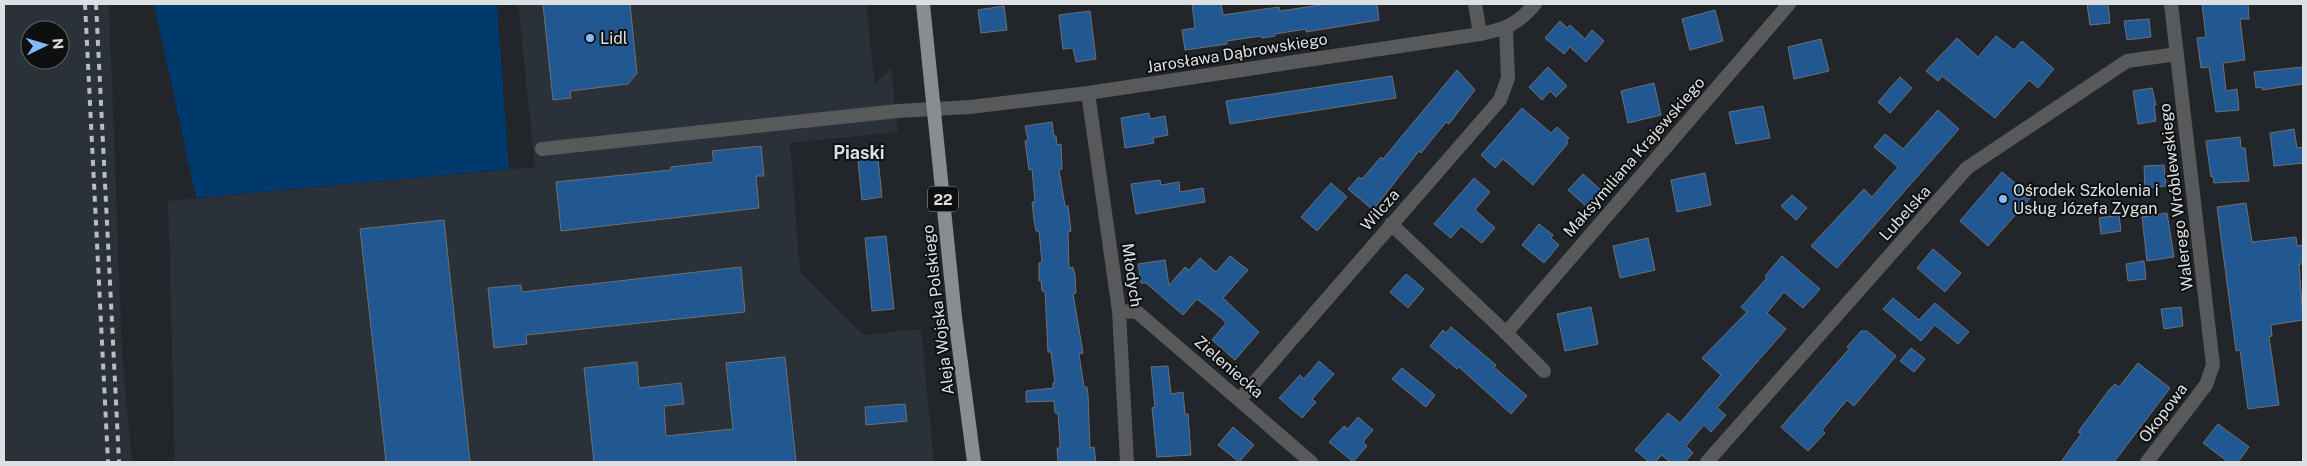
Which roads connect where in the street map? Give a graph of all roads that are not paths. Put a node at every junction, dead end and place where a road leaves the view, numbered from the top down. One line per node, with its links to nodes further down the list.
1 (923, 4): 10 (main road, Aleja Wojska Polskiego / 22)
2 (1474, 4): 7 (street)
3 (1536, 4): 6 (street, Jarosława Dąbrowskiego)
4 (1789, 4): 14 (street, Maksymiliana Krajewskiego)
5 (2172, 4): 8 (street, Walerego Wróblewskiego)
6 (1506, 29): 7 (street, Jarosława Dąbrowskiego); 12 (street, Wilcza)
7 (1480, 34): 9 (street, Jarosława Dąbrowskiego)
8 (2176, 54): 16 (street, Walerego Wróblewskiego); 21 (street, Lubelska)
9 (1088, 93): 10 (street, Jarosława Dąbrowskiego); 13 (street, Młodych)
10 (934, 109): 11 (street, Jarosława Dąbrowskiego); 18 (main road, Aleja Wojska Polskiego / 22)
11 (542, 149)
12 (1391, 224): 14 (street); 17 (street, Wilcza)
13 (1119, 311): 17 (street, Zieleniecka); 19 (street, Młodych)
14 (1506, 333): 15 (street)
15 (1544, 371)
16 (2206, 385): 22 (street, Okopowa)
17 (1240, 399): 20 (street, Zieleniecka)
18 (974, 462)
19 (1127, 462)
20 (1311, 462)
21 (1707, 462)
22 (2147, 462)

